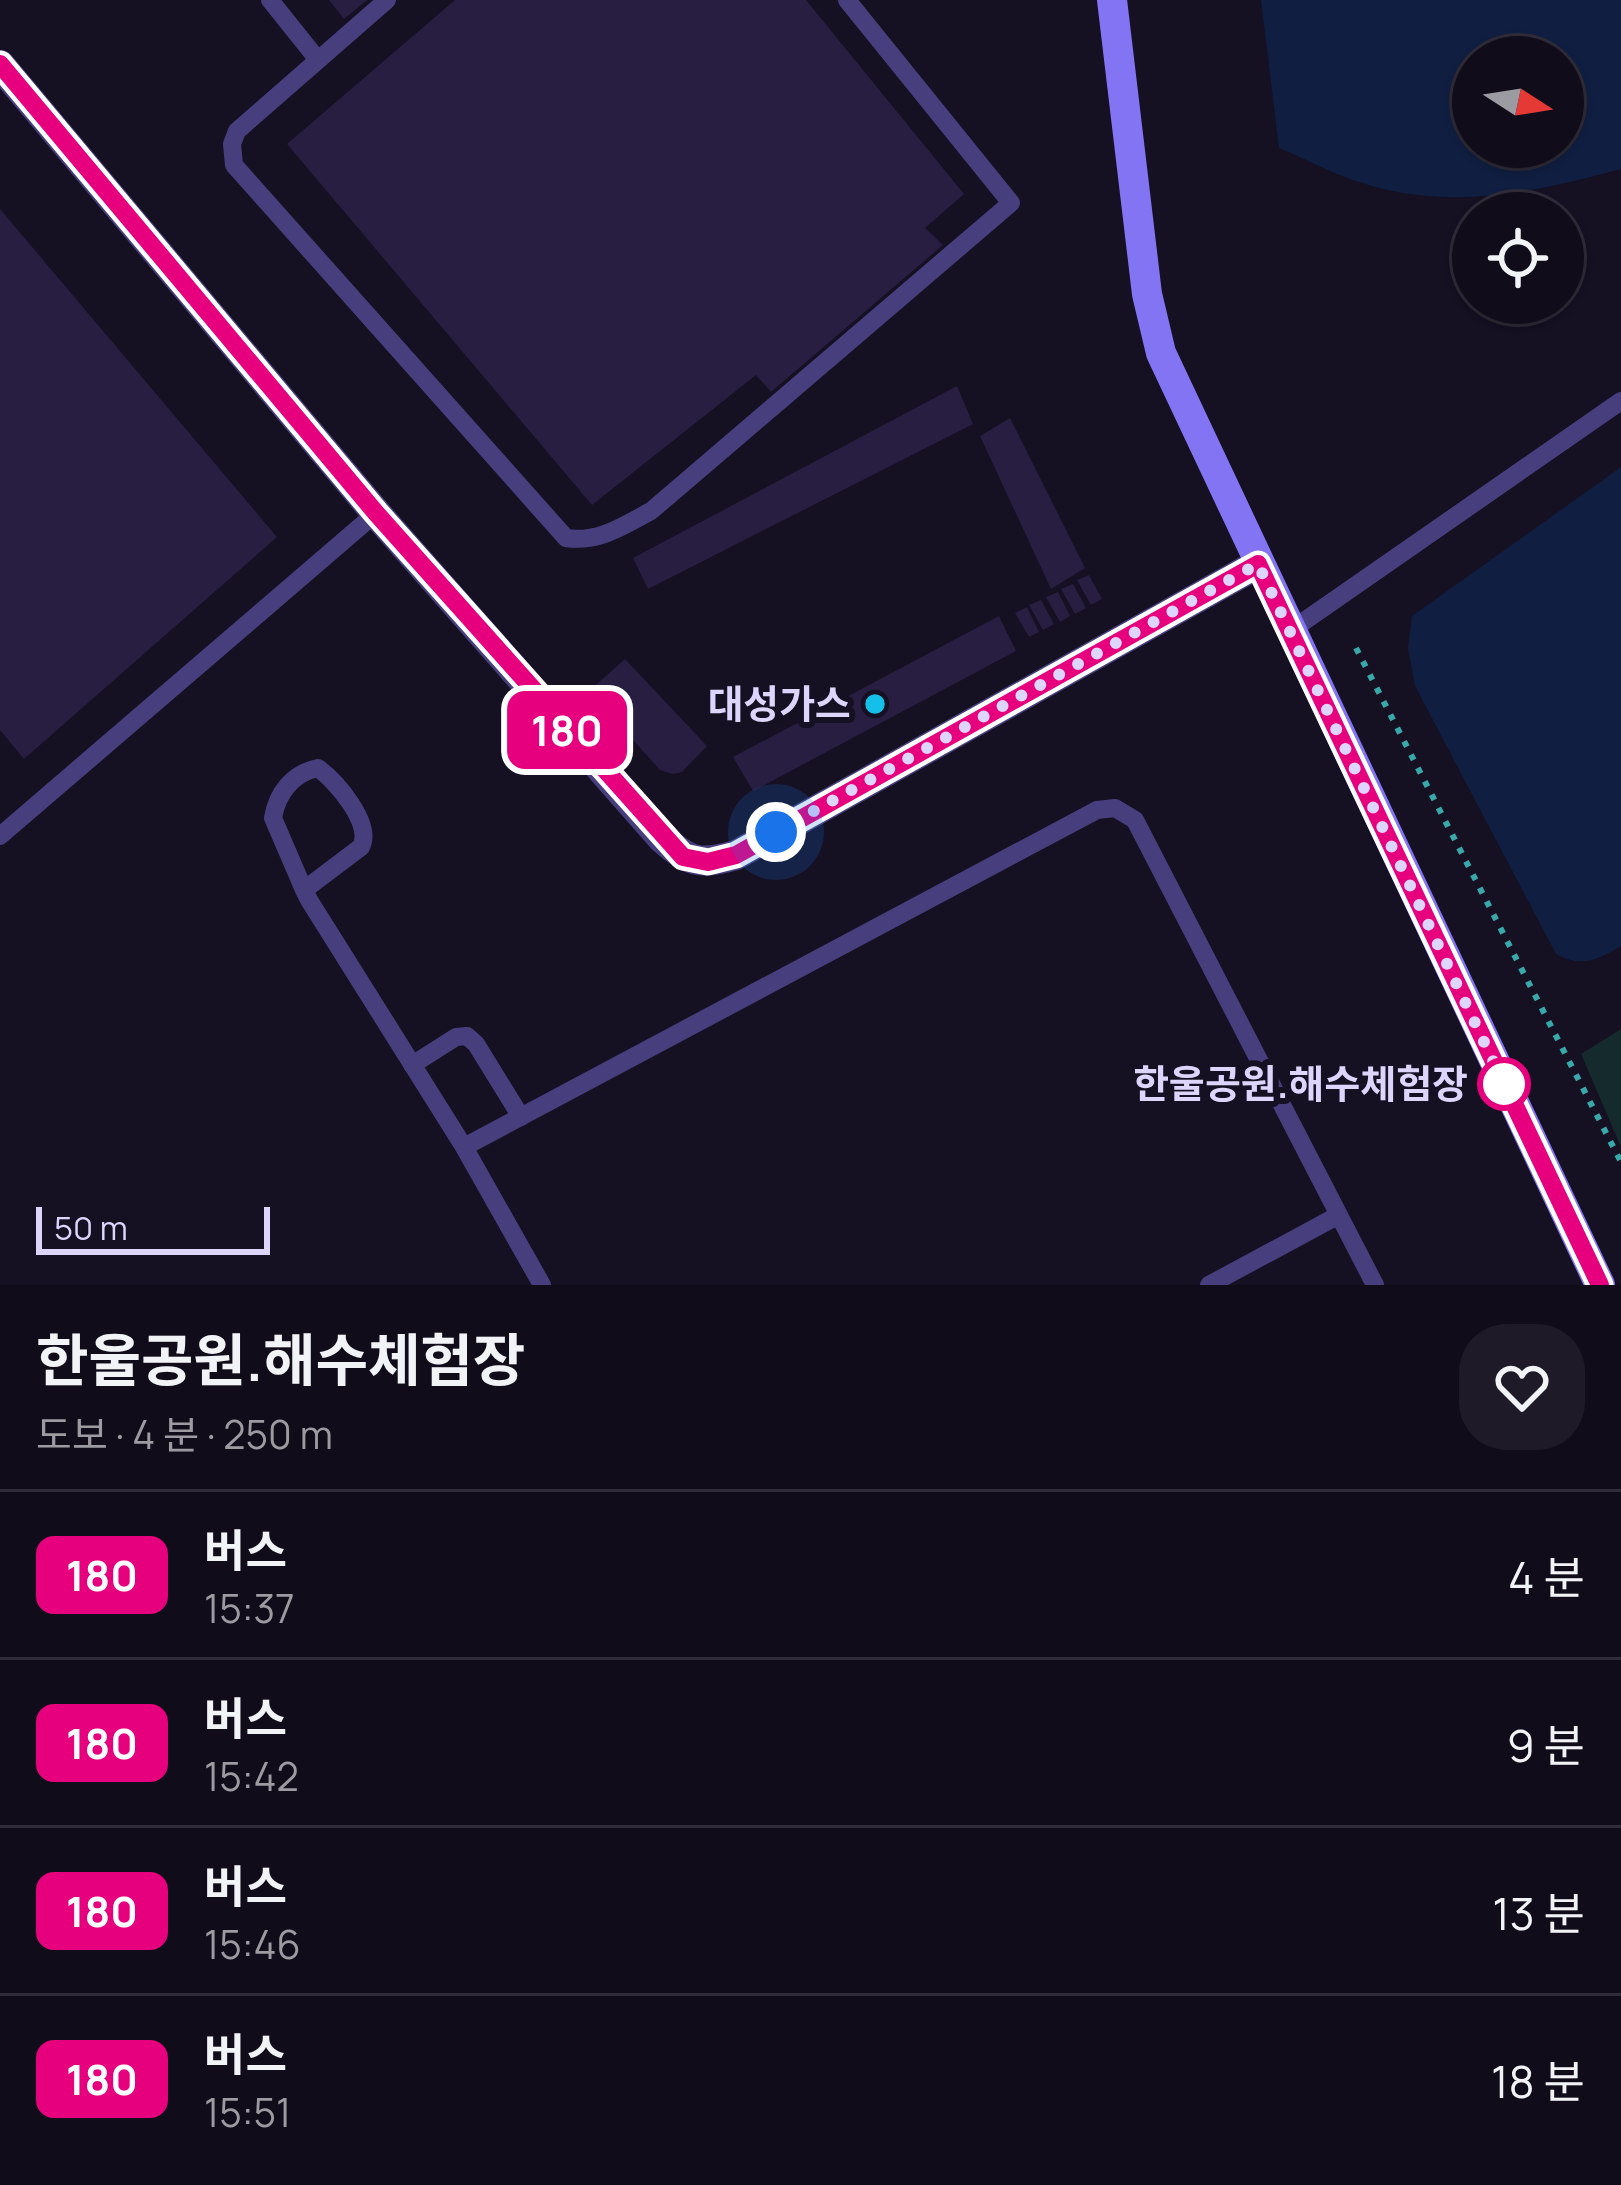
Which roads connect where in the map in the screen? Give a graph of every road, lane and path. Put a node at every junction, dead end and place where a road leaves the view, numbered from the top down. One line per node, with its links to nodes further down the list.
1 (270, 0): 5 (lane)
2 (387, 0): 5 (lane)
3 (847, 0): 5 (lane)
4 (1112, 0): 9 (main road)
5 (318, 60)
6 (6, 85): 8 (street)
7 (1621, 400): 10 (lane)
8 (376, 513): 9 (street); 12 (lane)
9 (1258, 564): 10 (main road)
10 (1290, 631): 22 (main road)
11 (1356, 648): 17 (path)
12 (0, 836)
13 (304, 890): 13 (lane); 14 (lane)
14 (412, 1065): 15 (lane); 16 (lane)
15 (521, 1117): 16 (lane); 18 (lane)
16 (464, 1147): 19 (lane)
17 (1621, 1162)
18 (1339, 1215): 20 (lane); 21 (lane)
19 (542, 1285)
20 (1208, 1285)
21 (1376, 1285)
22 (1600, 1285)

